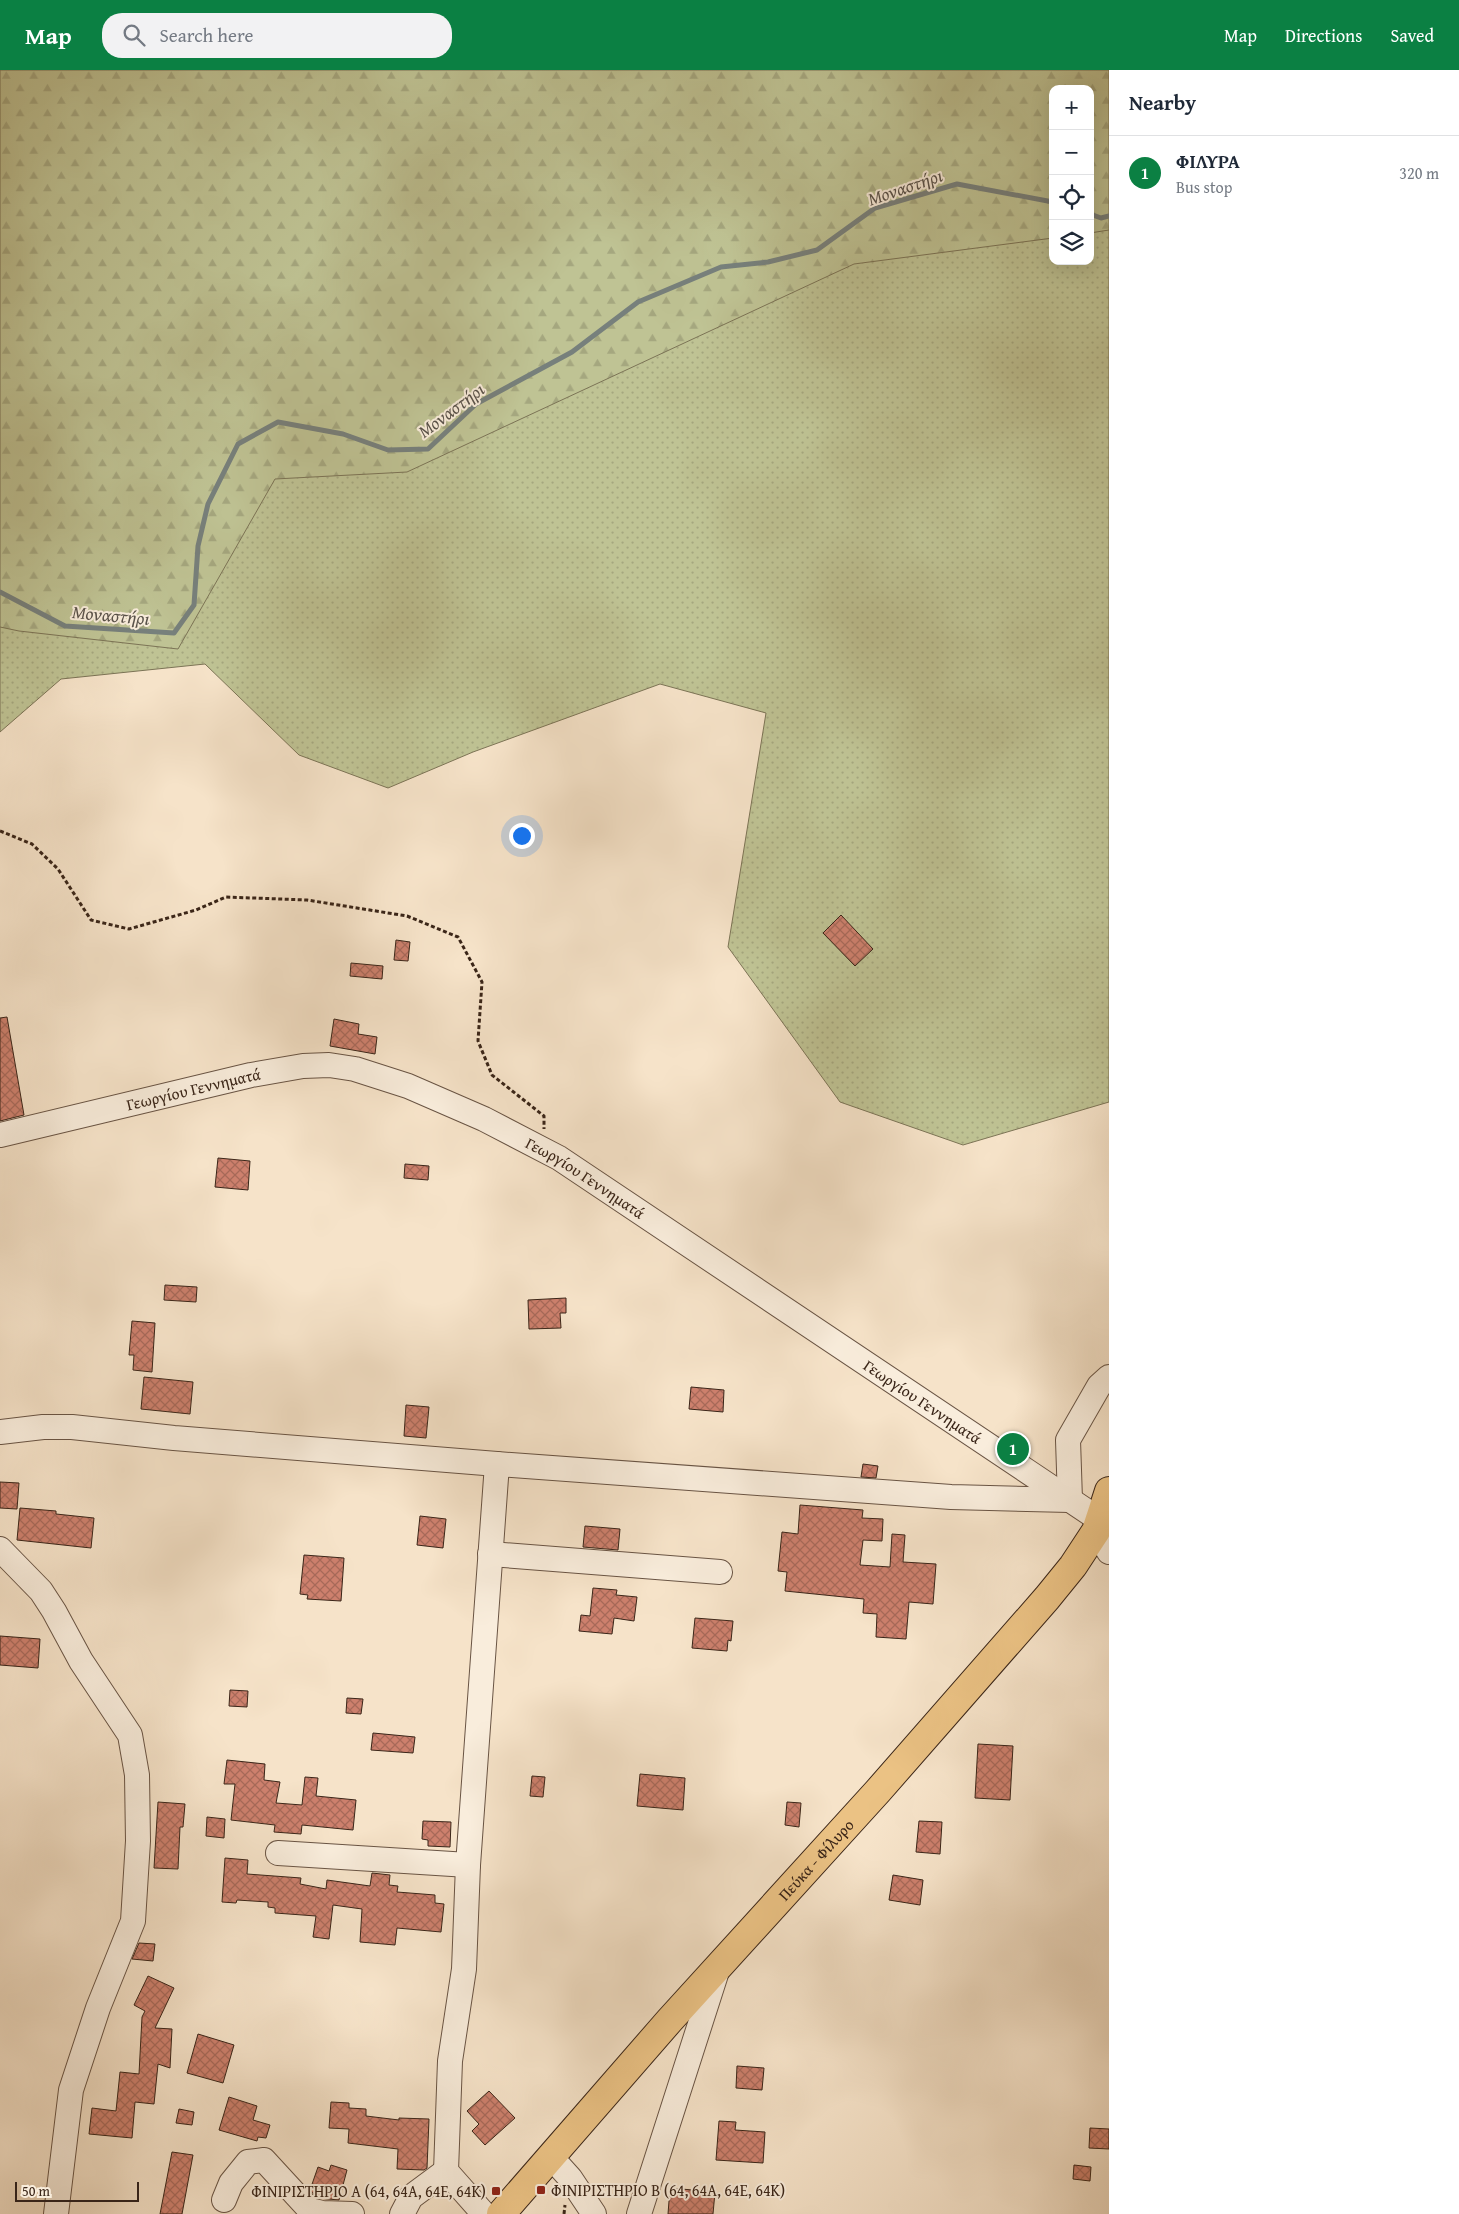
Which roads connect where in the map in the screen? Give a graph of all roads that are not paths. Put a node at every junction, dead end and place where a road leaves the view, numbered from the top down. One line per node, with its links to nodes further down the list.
1 (0, 1135): 6 (street, Γεωργίου Γεννηματά)
2 (1109, 1377): 6 (street)
3 (0, 1432): 4 (street)
4 (497, 1464): 6 (street); 9 (street)
5 (1109, 1491): 7 (main road, Πεύκα - Φίλυρο)
6 (1070, 1500): 7 (street, Γεωργίου Γεννηματά)
7 (1102, 1534): 13 (main road, Πεύκα - Φίλυρο)
8 (0, 1548): 17 (street)
9 (490, 1554): 10 (street); 12 (street)
10 (720, 1572)
11 (278, 1853): 12 (street)
12 (468, 1865): 15 (street)
13 (718, 1967): 14 (main road, Πεύκα - Φίλυρο); 23 (street)
14 (551, 2157): 21 (main road, Πεύκα - Φίλυρο); 22 (street)
15 (446, 2171): 19 (street); 20 (street)
16 (224, 2200): 18 (street)
17 (56, 2214)
18 (352, 2214)
19 (402, 2214)
20 (484, 2214)
21 (501, 2214)
22 (594, 2214)
23 (639, 2214)

